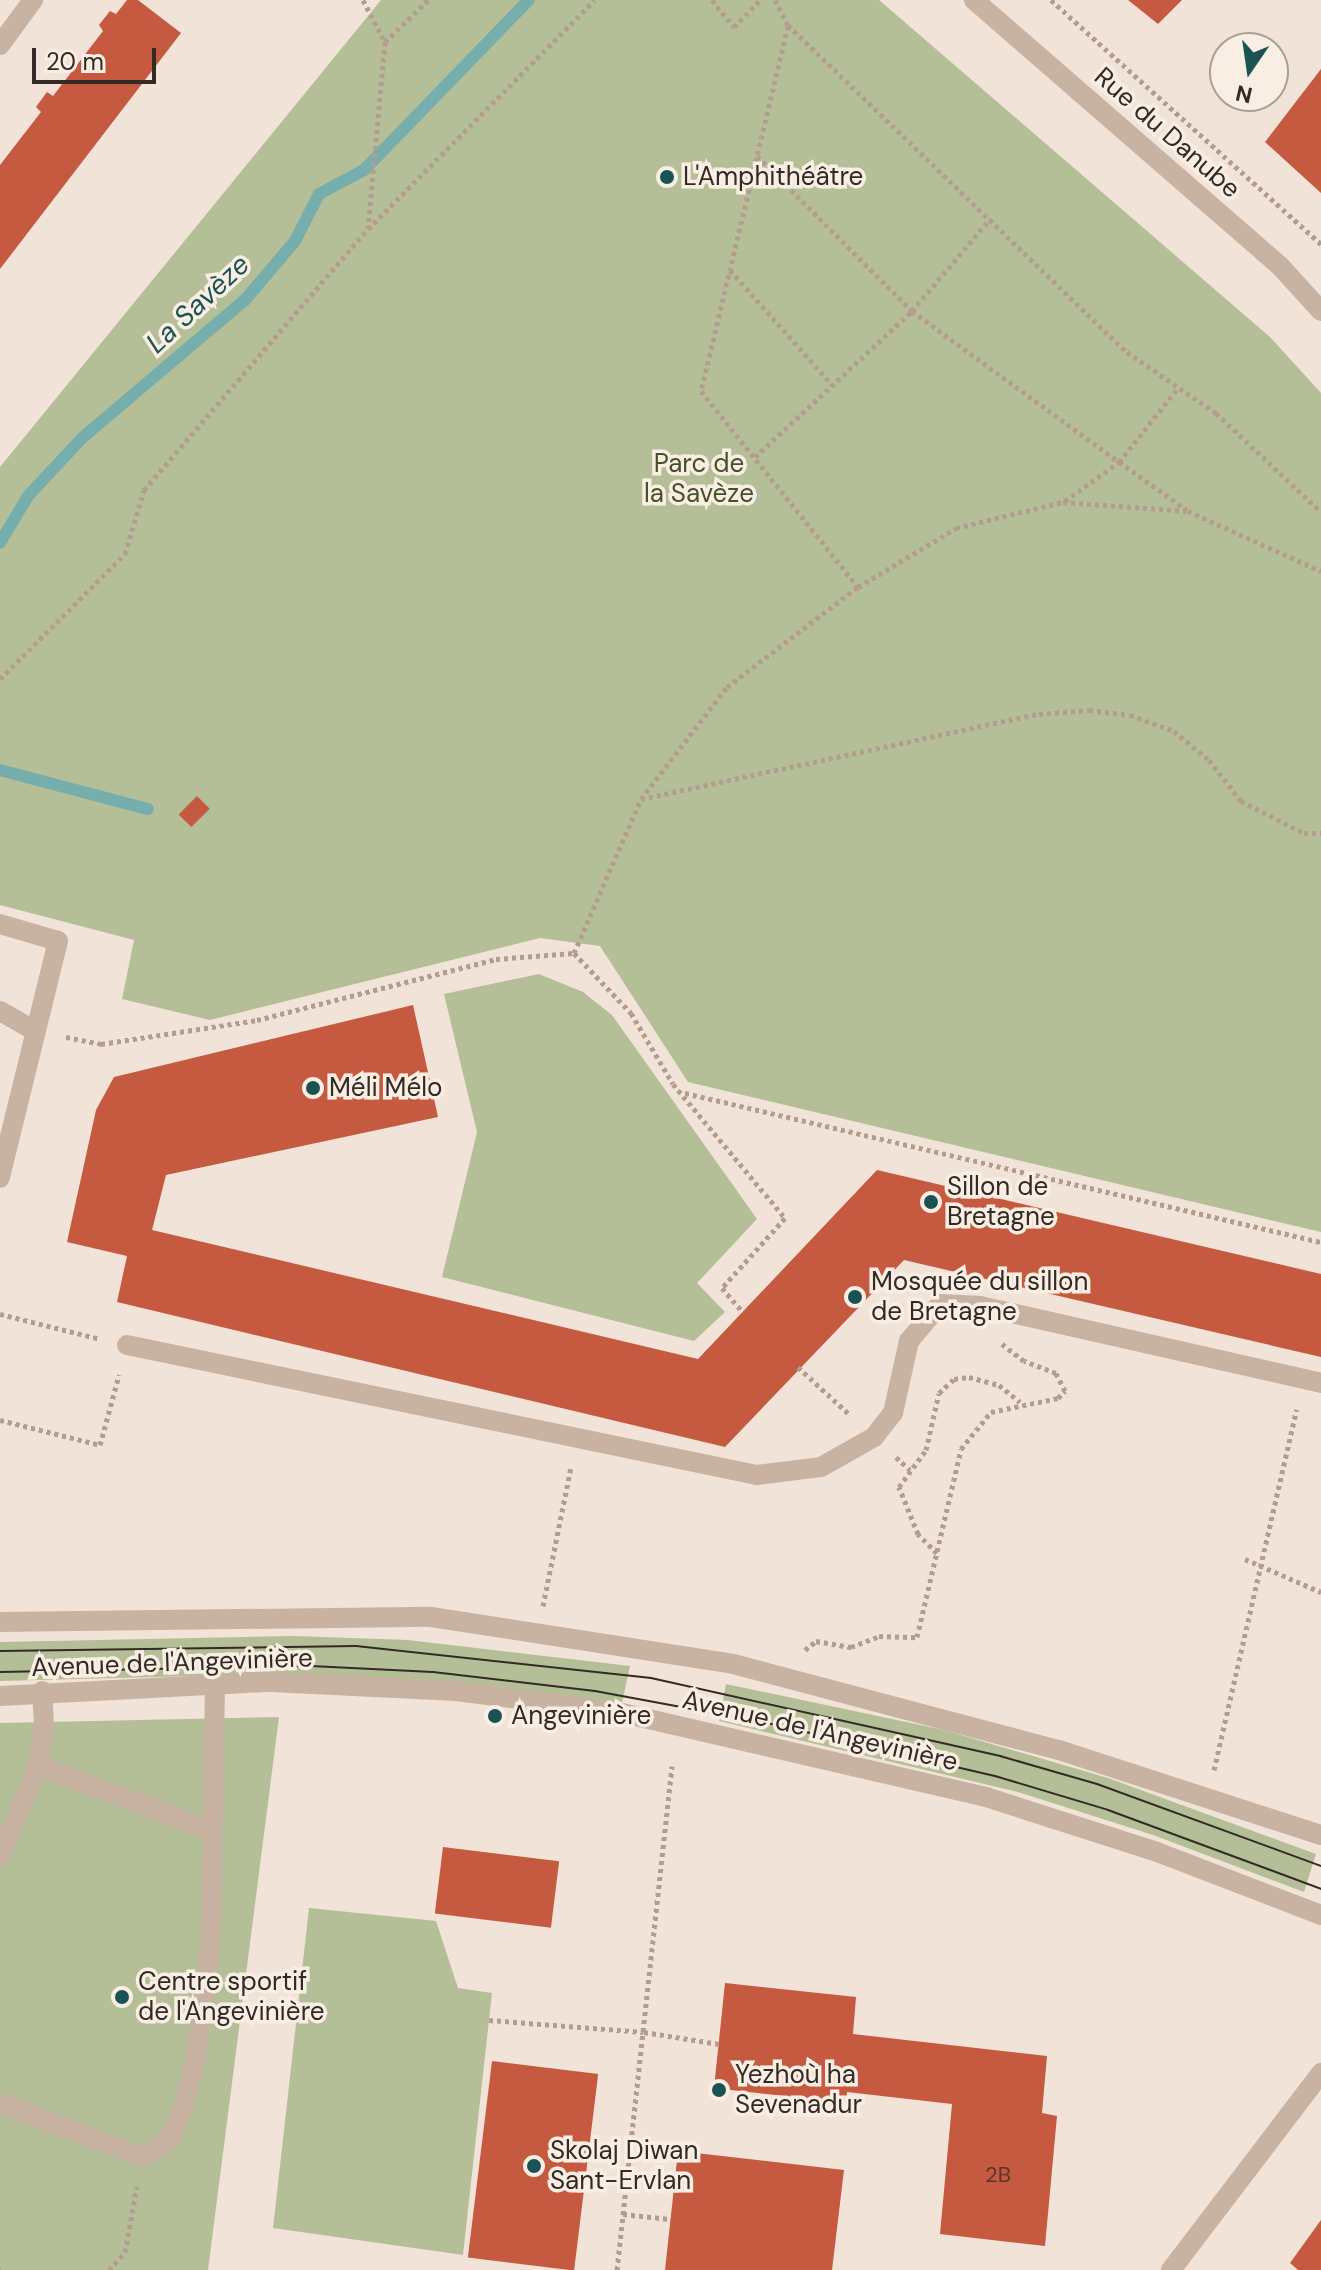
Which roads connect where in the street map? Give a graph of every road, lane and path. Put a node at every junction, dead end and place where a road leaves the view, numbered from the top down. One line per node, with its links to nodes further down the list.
1 (33, 0): 12 (street)
2 (363, 0): 11 (path)
3 (428, 0): 11 (path)
4 (595, 0): 15 (path)
5 (712, 0): 6 (path)
6 (760, 0)
7 (775, 0): 10 (path)
8 (974, 0): 19 (street, Rue du Danube)
9 (1051, 0): 16 (path)
10 (788, 25): 13 (path); 14 (path)
11 (385, 42): 15 (path)
12 (0, 45)
13 (757, 156): 17 (path); 18 (path)
14 (990, 219): 18 (path); 21 (path)
15 (368, 229): 29 (path)
16 (1321, 244)
17 (730, 270): 20 (path); 22 (path)
18 (912, 311): 20 (path); 23 (path)
19 (1321, 311)
20 (832, 385): 22 (path)
21 (1178, 388): 23 (path); 26 (path)
22 (754, 458): 28 (path)
23 (1119, 462): 24 (path); 25 (path)
24 (1063, 502): 25 (path); 28 (path)
25 (1188, 511): 27 (path)
26 (1321, 512)
27 (1321, 571)
28 (858, 587): 30 (path)
29 (0, 679)
30 (641, 799): 31 (path); 33 (path)
31 (1321, 833)
32 (0, 924): 35 (street)
33 (574, 953): 35 (path); 36 (path)
34 (0, 1011): 35 (street)
35 (35, 1031): 37 (street)
36 (685, 1093): 38 (path); 40 (path)
37 (0, 1178)
38 (1321, 1242)
39 (980, 1306): 43 (street); 44 (path); 46 (street)
40 (743, 1312)
41 (0, 1314): 42 (path)
42 (127, 1345): 45 (path); 46 (street)
43 (1313, 1381): 49 (path)
44 (1021, 1403): 47 (path); 47 (path)
45 (0, 1420)
46 (577, 1440): 52 (path)
47 (937, 1553): 53 (path)
48 (1245, 1559): 49 (path)
49 (1261, 1567): 50 (path); 59 (path)
50 (1321, 1592)
51 (0, 1622): 52 (street, Avenue de l'Angevinière)
52 (537, 1634): 53 (street, Avenue de l'Angevinière)
53 (795, 1677): 59 (street, Avenue de l'Angevinière)
54 (215, 1685): 55 (street, Avenue de l'Angevinière); 60 (street); 63 (street, Avenue de l'Angevinière)
55 (42, 1691): 56 (street, Avenue de l'Angevinière); 57 (street)
56 (0, 1696)
57 (38, 1766): 60 (street); 62 (street)
58 (672, 1766): 65 (path)
59 (1207, 1798): 61 (street, Avenue de l'Angevinière)
60 (211, 1830): 69 (street)
61 (1321, 1835)
62 (0, 1857)
63 (1321, 1915)
64 (489, 2020): 65 (path)
65 (644, 2032): 66 (path); 70 (path)
66 (719, 2044)
67 (1321, 2073): 74 (street)
68 (0, 2103): 69 (street)
69 (142, 2157): 72 (path)
70 (623, 2214): 71 (path); 73 (path)
71 (670, 2219)
72 (109, 2270)
73 (617, 2270)
74 (1171, 2270)

